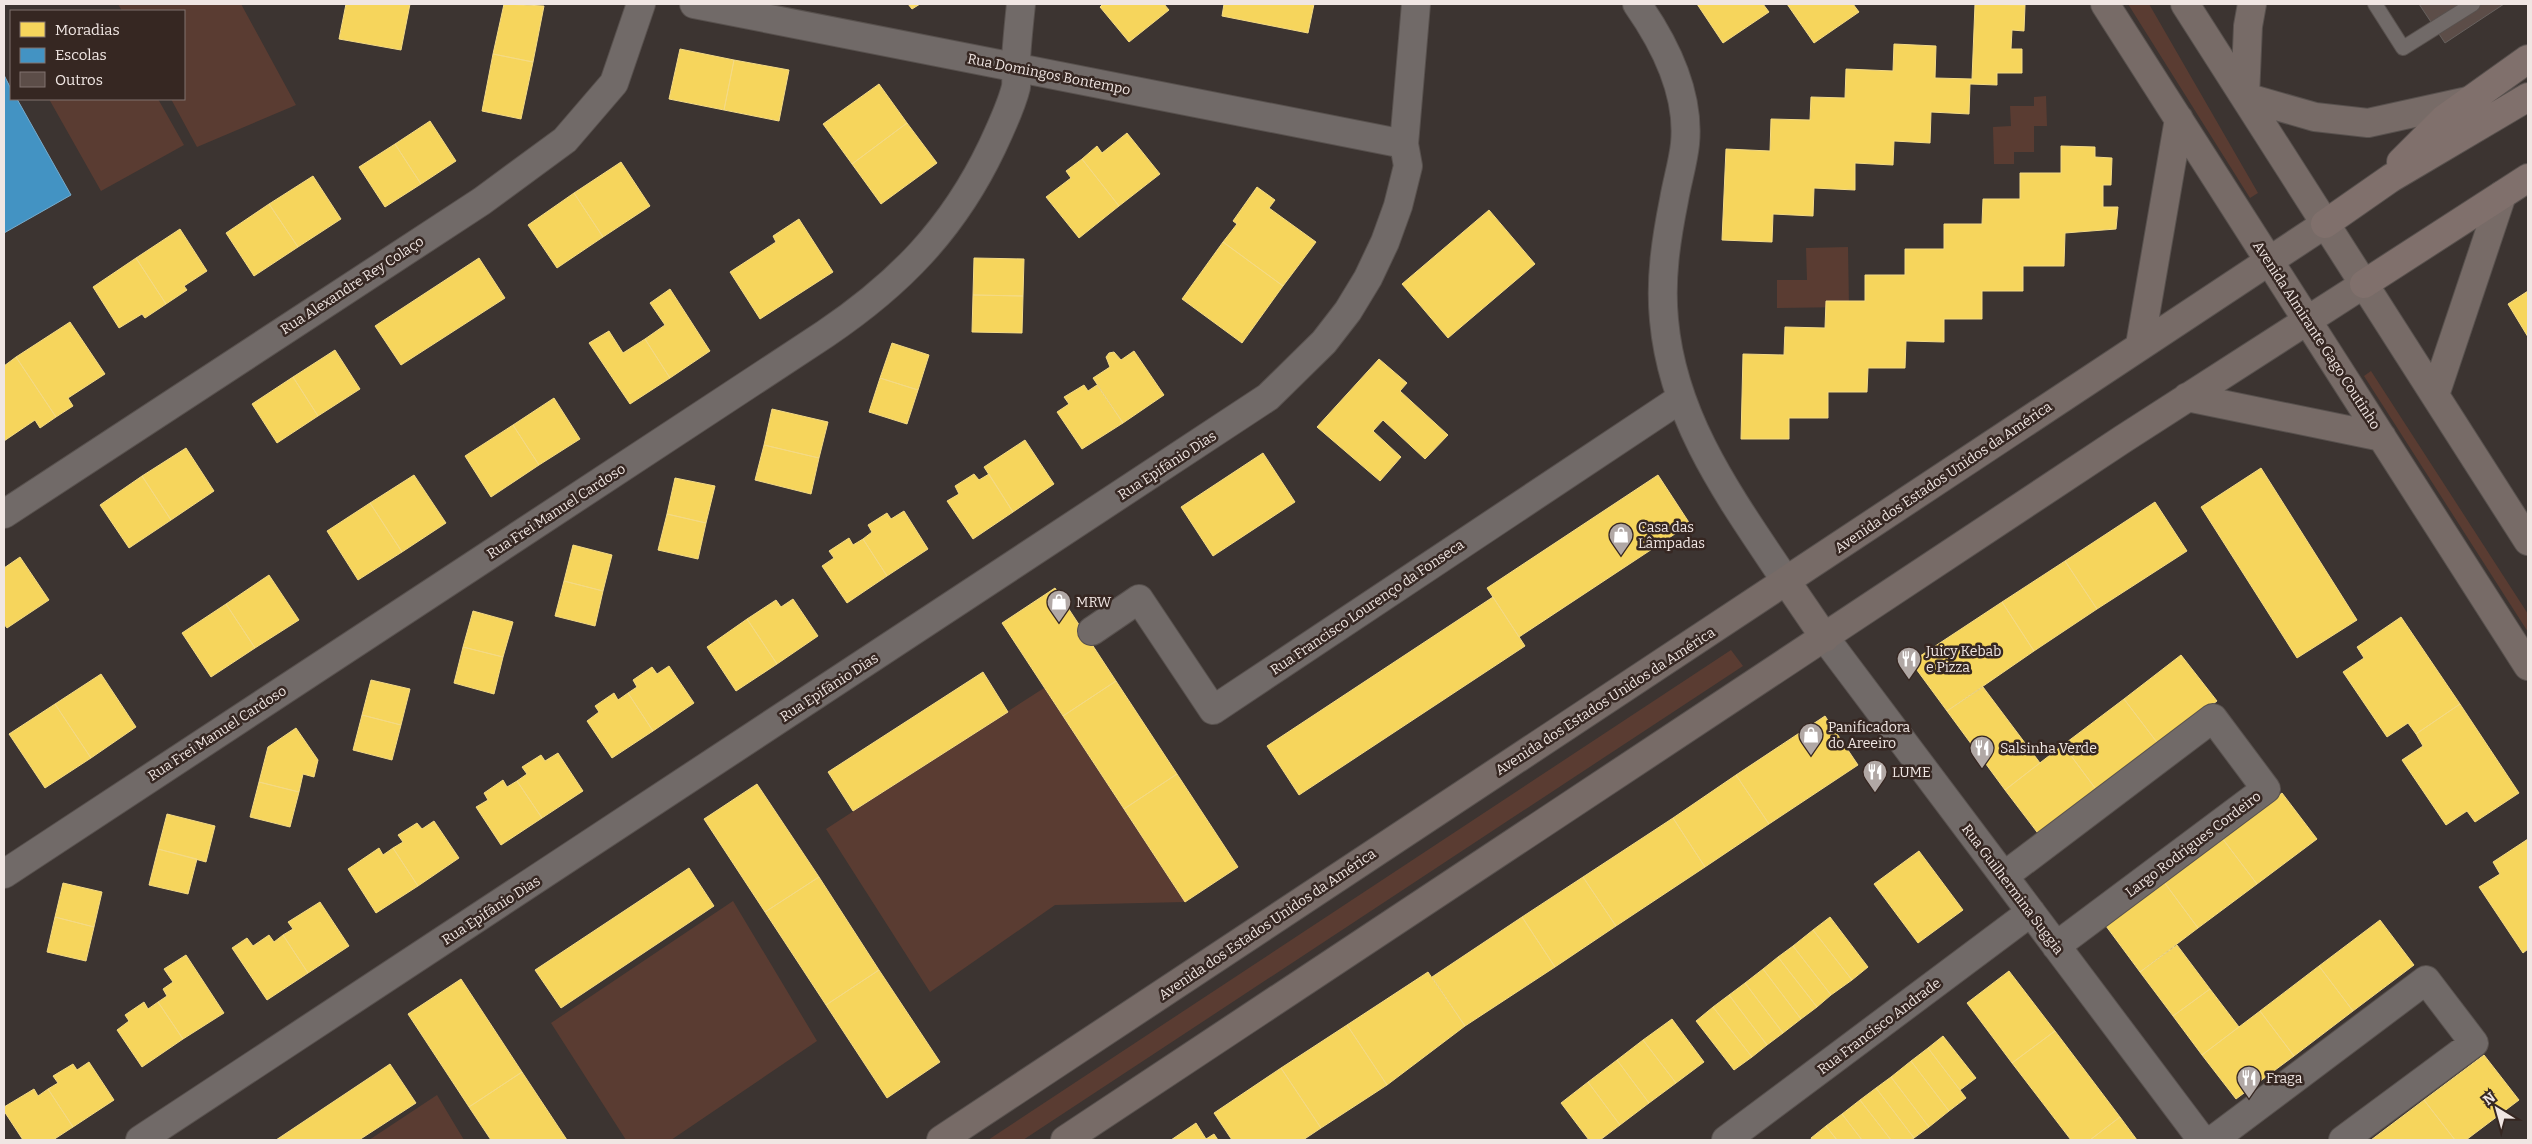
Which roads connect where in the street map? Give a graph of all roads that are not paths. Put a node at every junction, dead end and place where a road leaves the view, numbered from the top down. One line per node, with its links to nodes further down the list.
1 (641, 4): 30 (street, Rua Alexandre Rey Colaço)
2 (694, 4): 12 (street, Rua Domingos Bontempo)
3 (1021, 4): 12 (street, Rua Frei Manuel Cardoso)
4 (1416, 4): 17 (street, Rua Epifânio Dias)
5 (1637, 4): 28 (street)
6 (2105, 4): 16 (main road, Avenida Almirante Gago Coutinho)
7 (2185, 4): 14 (main road)
8 (2252, 4): 14 (main road)
9 (2375, 4): 10 (lane)
10 (2473, 4)
11 (2528, 59): 15 (highway)
12 (1015, 68): 17 (street, Rua Domingos Bontempo); 36 (street, Rua Frei Manuel Cardoso)
13 (2528, 97): 18 (highway)
14 (2245, 98): 15 (main road); 21 (main road)
15 (2468, 101): 18 (highway)
16 (2179, 119): 22 (main road, Avenida Almirante Gago Coutinho); 25 (main road)
17 (1404, 144): 40 (street, Rua Epifânio Dias)
18 (2391, 178): 21 (highway)
19 (2528, 178): 20 (highway)
20 (2502, 195): 23 (highway); 26 (main road)
21 (2325, 224): 22 (main road, Avenida dos Estados Unidos da América); 23 (main road)
22 (2269, 260): 24 (main road, Avenida Almirante Gago Coutinho); 25 (main road, Avenida dos Estados Unidos da América)
23 (2364, 284): 24 (main road); 26 (main road)
24 (2308, 321): 27 (main road); 29 (main road, Avenida Almirante Gago Coutinho)
25 (2140, 345): 32 (main road, Avenida dos Estados Unidos da América)
26 (2435, 395): 31 (main road)
27 (2187, 398): 29 (main road); 34 (main road)
28 (1680, 399): 32 (street); 33 (street, Rua Francisco Lourenço da Fonseca)
29 (2382, 437): 35 (main road, Avenida Almirante Gago Coutinho)
30 (4, 514)
31 (2528, 541)
32 (1786, 581): 34 (main road); 41 (main road, Avenida dos Estados Unidos da América)
33 (1092, 631)
34 (1825, 638): 37 (street, Rua Guilhermina Suggia); 42 (main road)
35 (2528, 666)
36 (4, 874)
37 (2004, 876): 38 (street, Rua Guilhermina Suggia); 39 (street, Largo Rodrigues Cordeiro)
38 (2031, 912): 39 (street, Rua Guilhermina Suggia); 43 (street, Rua Francisco Andrade)
39 (2056, 946): 44 (street, Rua Guilhermina Suggia)
40 (140, 1140)
41 (941, 1140)
42 (1065, 1140)
43 (1726, 1140)
44 (2202, 1140)
45 (2213, 1140): 46 (street)
46 (2343, 1140)

